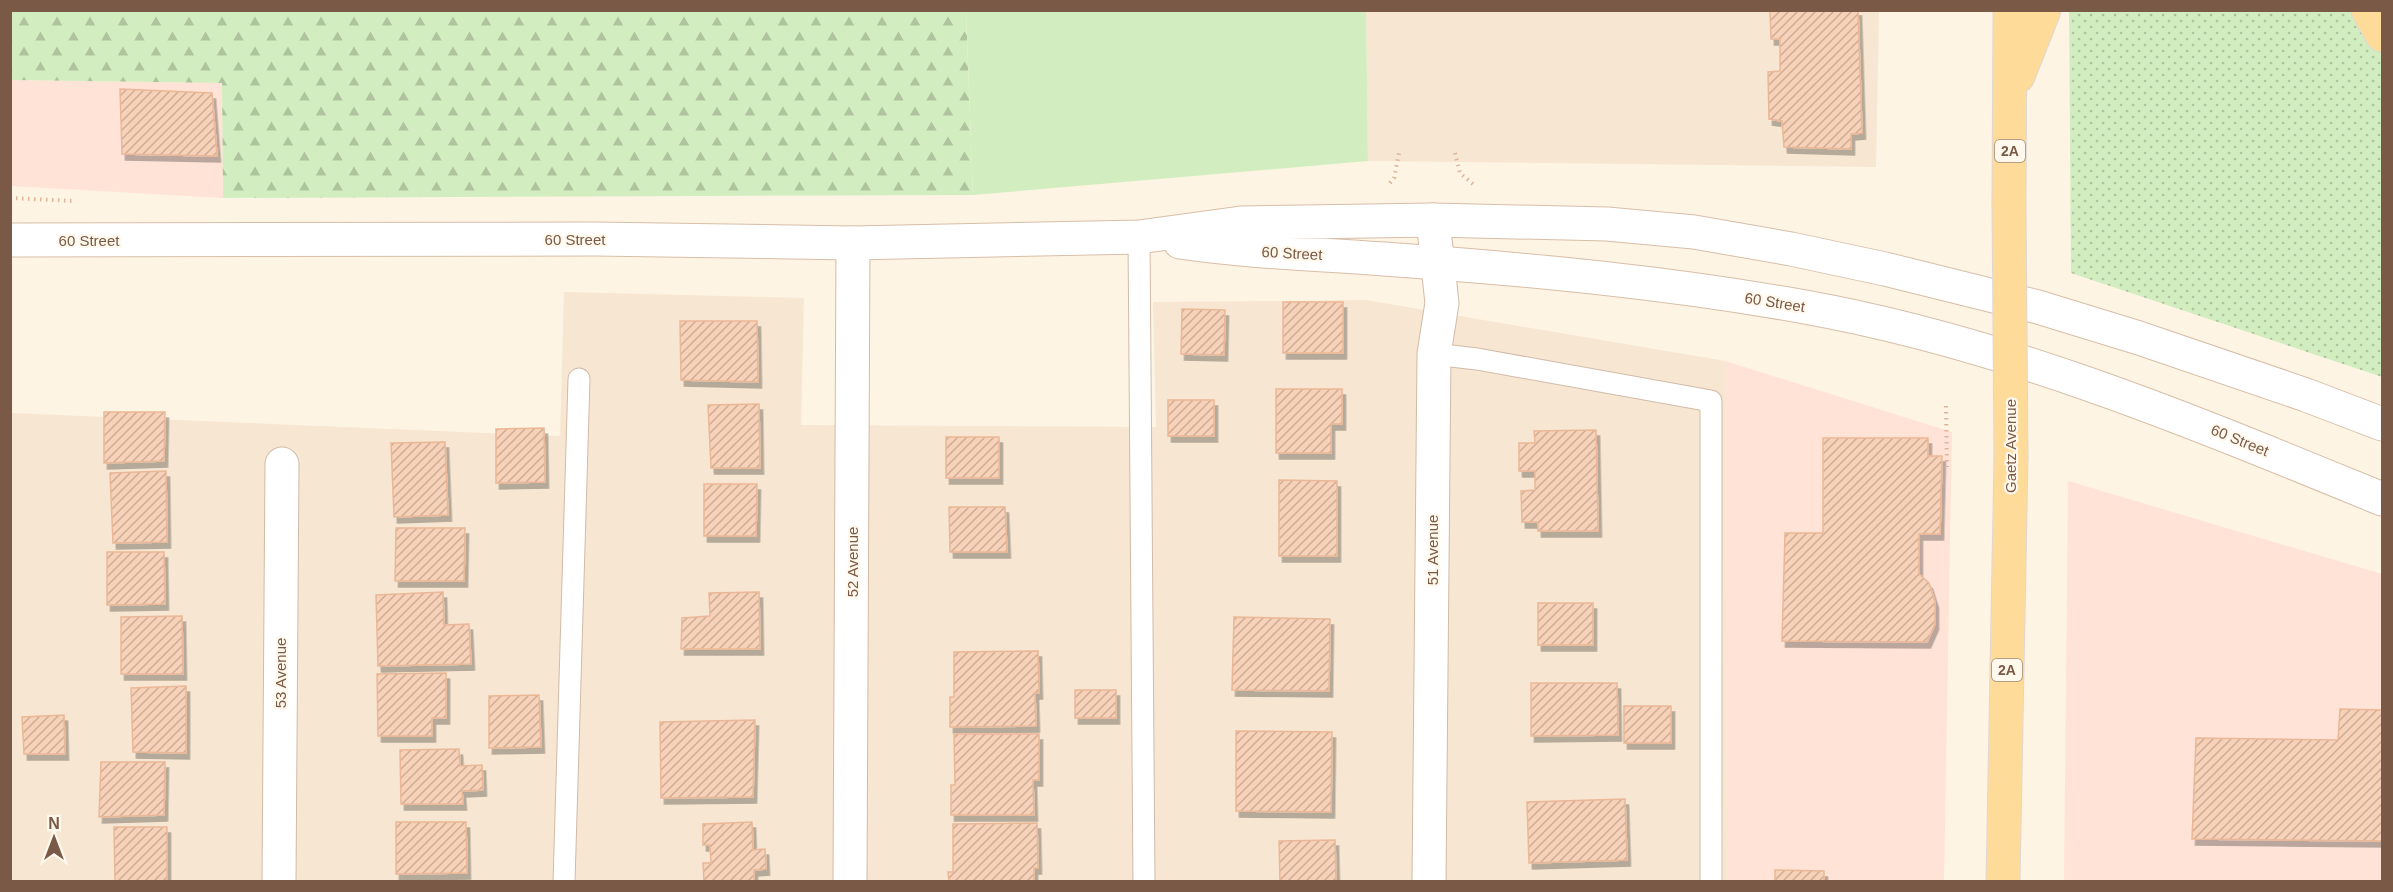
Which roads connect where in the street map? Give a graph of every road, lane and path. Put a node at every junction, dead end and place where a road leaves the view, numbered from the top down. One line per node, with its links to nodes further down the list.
1 (2010, 10): 5 (main road, Gaetz Avenue / 2A)
2 (2044, 10): 5 (main road)
3 (2368, 10): 4 (main road)
4 (2382, 35)
5 (2010, 99): 26 (main road, Gaetz Avenue / 2A, bridge)
6 (1455, 153): 7 (path)
7 (1475, 186)
8 (1433, 220): 9 (main road, 60 Street); 12 (main road, 51 Avenue); 16 (main road, 60 Street)
9 (1139, 237): 11 (main road, 60 Street); 12 (main road, 60 Street); 23 (lane)
10 (10, 240): 11 (main road, 60 Street)
11 (853, 243): 22 (main road, 52 Avenue)
12 (1439, 263): 13 (main road, 51 Avenue); 19 (main road, 60 Street)
13 (1434, 354): 24 (main road, 51 Avenue); 25 (lane)
14 (579, 379): 21 (lane)
15 (1946, 406): 18 (path)
16 (2382, 424)
17 (282, 464): 20 (main road, 53 Avenue)
18 (1947, 467)
19 (2382, 499)
20 (279, 882)
21 (564, 882)
22 (850, 882)
23 (1144, 882)
24 (1429, 882)
25 (1711, 882)
26 (2003, 882)

